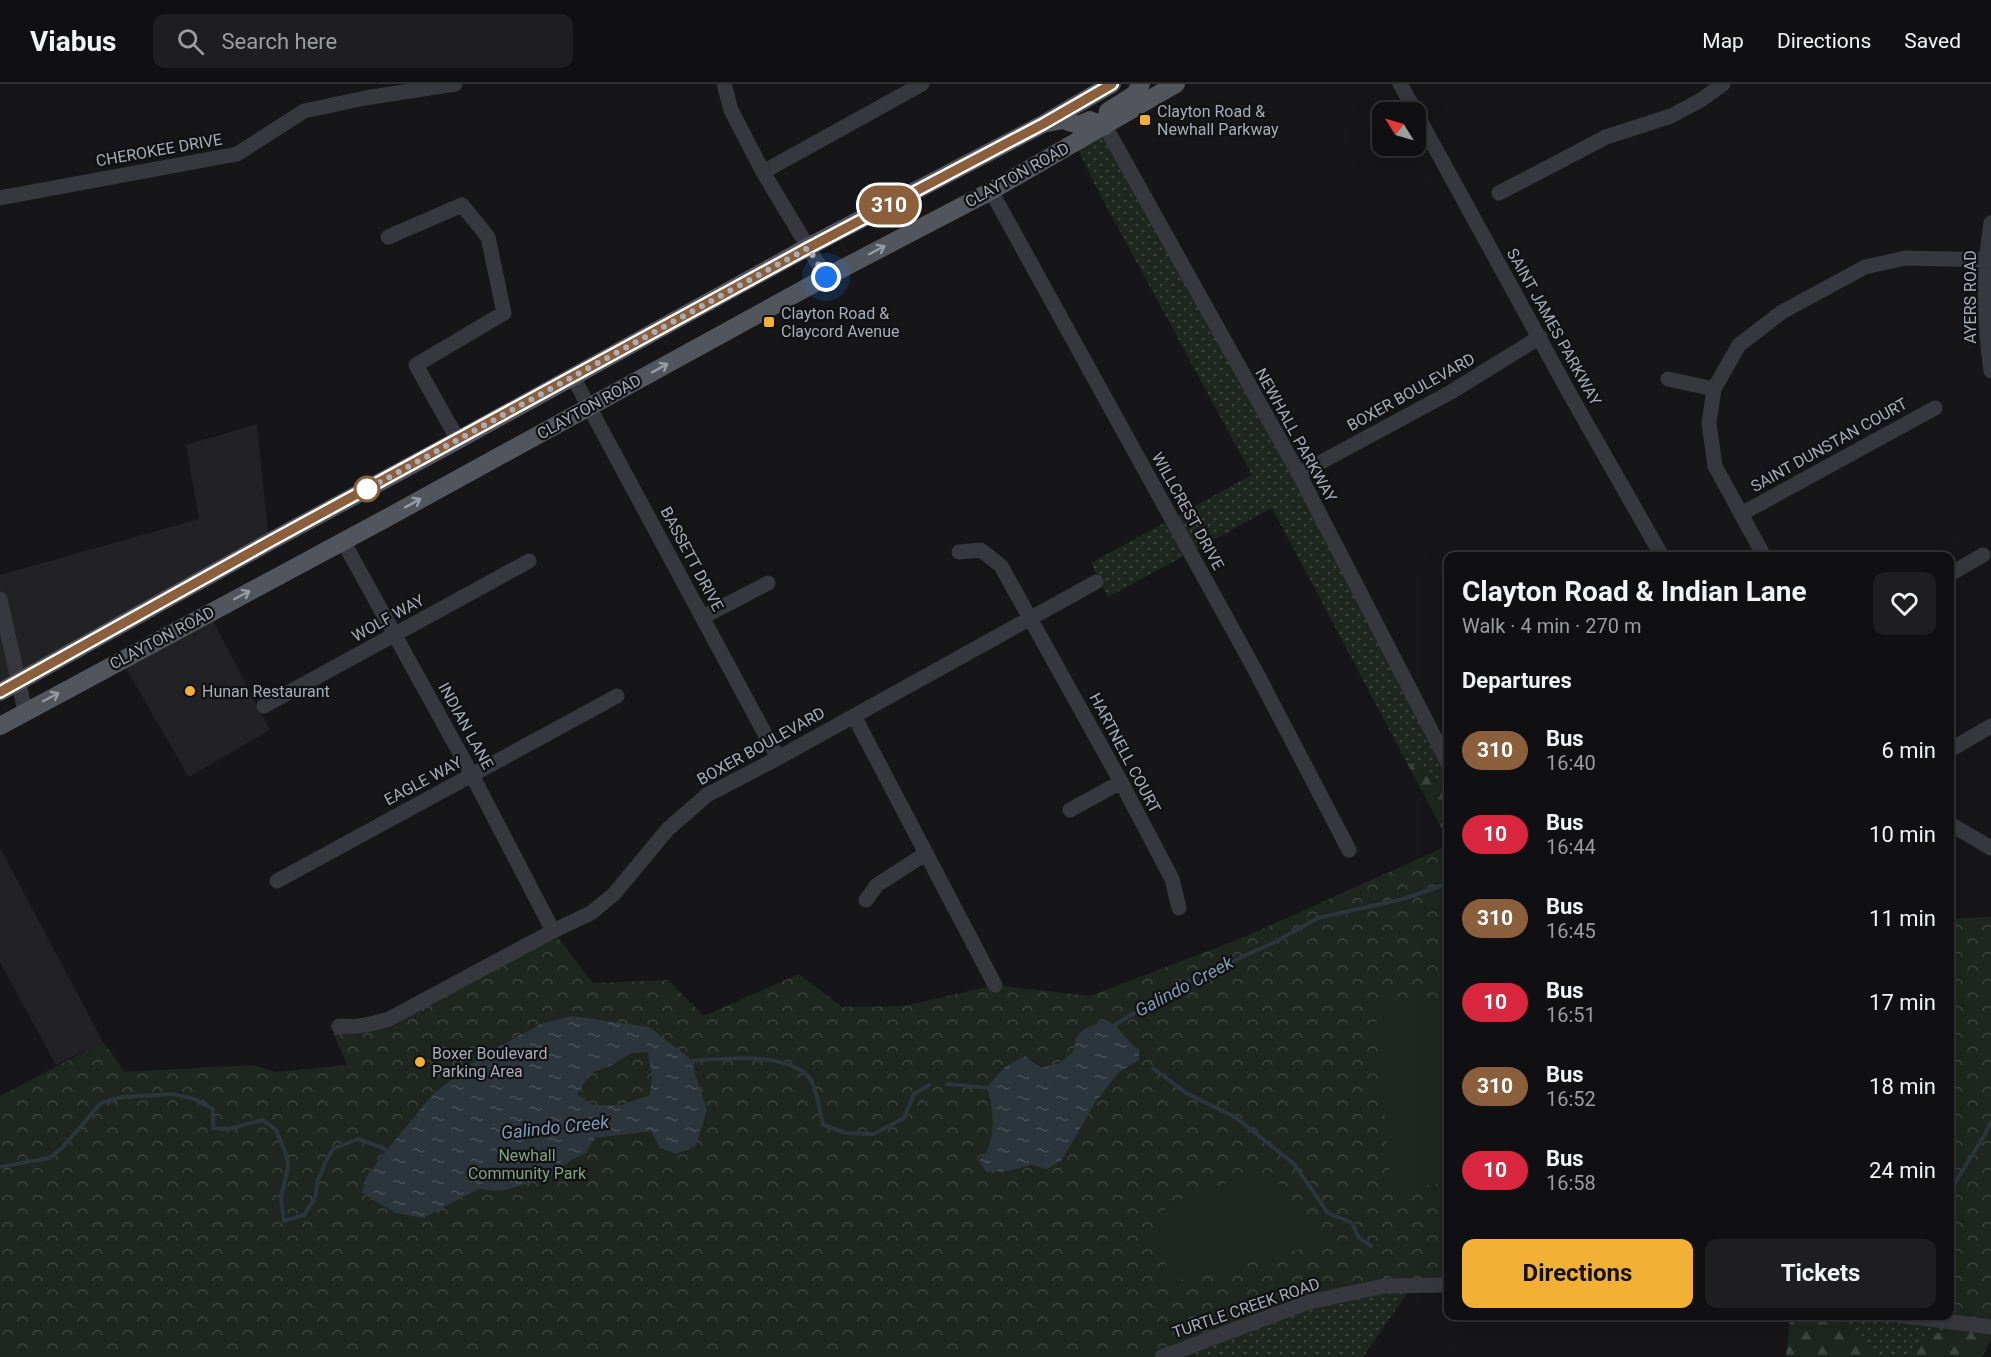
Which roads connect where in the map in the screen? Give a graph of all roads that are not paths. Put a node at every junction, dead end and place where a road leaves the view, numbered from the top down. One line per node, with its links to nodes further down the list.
1 (454, 84): 16 (street, CHEROKEE DRIVE)
2 (724, 84): 13 (street)
3 (922, 84): 13 (street)
4 (1141, 84): 11 (main road)
5 (1176, 84): 11 (main road, CLAYTON ROAD)
6 (1400, 84): 9 (street, SAINT JAMES PARKWAY)
7 (1723, 84): 15 (street)
8 (1101, 87): 10 (main road, CLAYTON ROAD)
9 (1410, 102)
10 (1043, 124): 11 (main road); 19 (main road, CLAYTON ROAD)
11 (1105, 126): 14 (main road, CLAYTON ROAD); 30 (street, NEWHALL PARKWAY)
12 (1426, 131): 22 (street, SAINT JAMES PARKWAY)
13 (763, 172): 19 (street)
14 (991, 191): 21 (main road, CLAYTON ROAD, one-way to 14); 61 (street, WILLCREST DRIVE)
15 (1499, 193)
16 (0, 198)
17 (1991, 223): 20 (street, AYERS ROAD)
18 (388, 237): 29 (street)
19 (808, 248): 21 (street); 24 (main road, CLAYTON ROAD)
20 (1988, 260): 23 (street, AYERS ROAD); 26 (street)
21 (826, 277): 27 (main road, CLAYTON ROAD, one-way to 21)
22 (1540, 337): 30 (street, BOXER BOULEVARD); 34 (street, SAINT JAMES PARKWAY)
23 (1991, 371)
24 (573, 377): 27 (street, BASSETT DRIVE); 29 (main road, CLAYTON ROAD)
25 (1668, 379): 26 (street)
26 (1714, 389): 31 (street)
27 (590, 407): 32 (main road, CLAYTON ROAD, one-way to 27); 42 (street, BASSETT DRIVE)
28 (1935, 408): 31 (street, SAINT DUNSTAN COURT)
29 (458, 440): 45 (main road, CLAYTON ROAD)
30 (1299, 474): 54 (street, NEWHALL PARKWAY)
31 (1741, 514): 35 (street)
32 (343, 541): 44 (street, INDIAN LANE); 49 (main road, CLAYTON ROAD, one-way to 32)
33 (959, 552): 43 (street, HARTNELL COURT)
34 (1660, 552)
35 (1762, 552)
36 (1983, 555): 38 (street)
37 (530, 561): 44 (street, WOLF WAY)
38 (1954, 572)
39 (1096, 582): 43 (street, BOXER BOULEVARD)
40 (768, 583): 42 (street)
41 (0, 599): 45 (street)
42 (703, 617): 55 (street, BASSETT DRIVE)
43 (1030, 617): 50 (street, BOXER BOULEVARD); 57 (street, HARTNELL COURT)
44 (395, 634): 48 (street, WOLF WAY); 56 (street, INDIAN LANE)
45 (18, 682): 46 (main road, CLAYTON ROAD); 49 (street)
46 (0, 692)
47 (617, 696): 56 (street, EAGLE WAY)
48 (264, 706)
49 (25, 711): 51 (main road, CLAYTON ROAD)
50 (854, 716): 55 (street, BOXER BOULEVARD); 62 (street)
51 (0, 726)
52 (1991, 726): 53 (street)
53 (1954, 748)
54 (1444, 755)
55 (778, 758): 66 (street, BOXER BOULEVARD)
56 (472, 775): 63 (street, EAGLE WAY); 66 (street, INDIAN LANE)
57 (1121, 782): 58 (street); 65 (street, HARTNELL COURT)
58 (1070, 810)
59 (1954, 826): 60 (street)
60 (1991, 848)
61 (1349, 850)
62 (925, 854): 64 (street); 67 (street)
63 (277, 881)
64 (866, 900)
65 (1179, 908)
66 (553, 931): 68 (street, BOXER BOULEVARD)
67 (995, 985)
68 (339, 1026)
69 (1444, 1285): 72 (street, TURTLE CREEK ROAD)
70 (1936, 1320): 71 (street)
71 (1991, 1327)
72 (1162, 1357)

